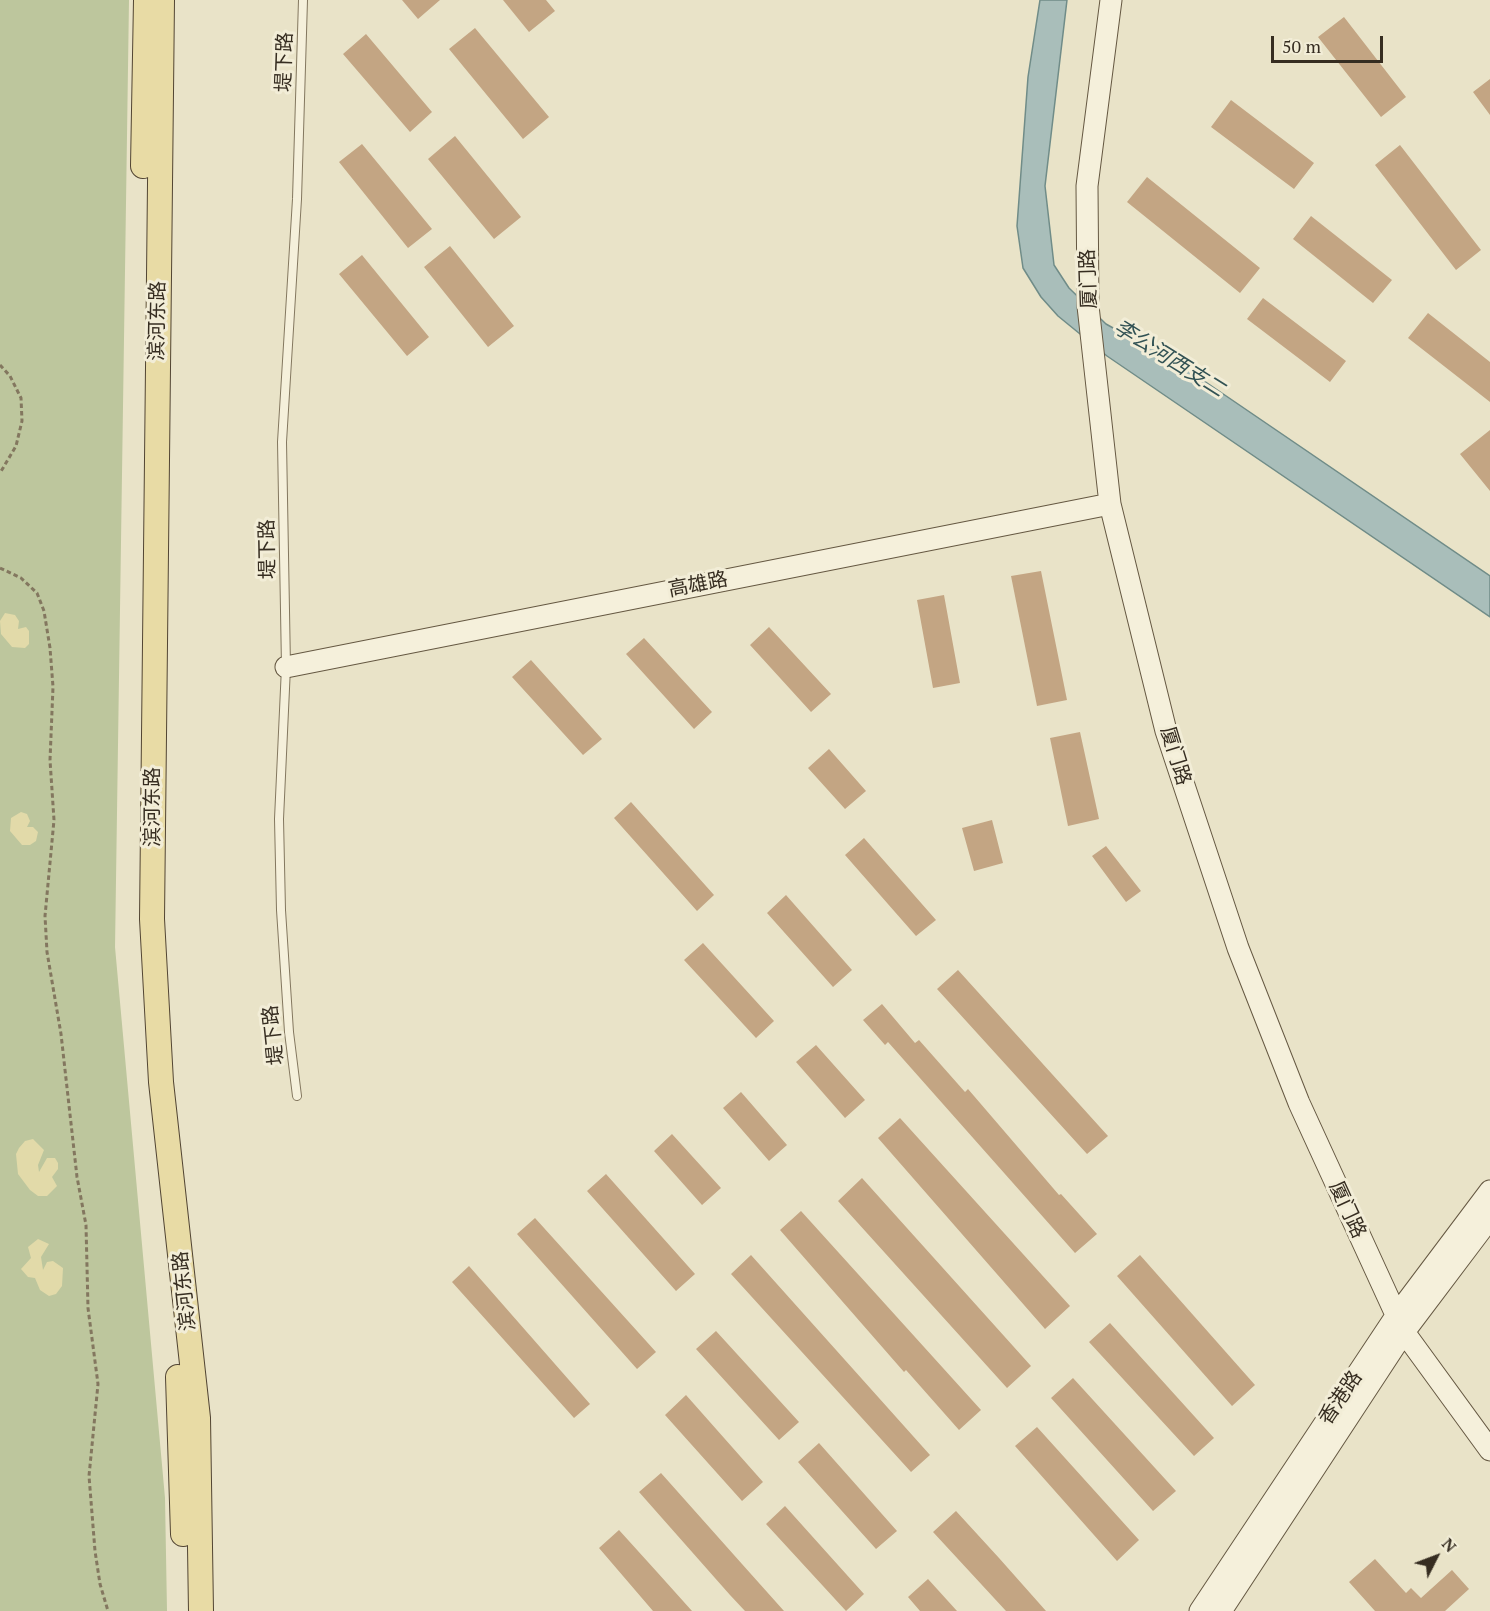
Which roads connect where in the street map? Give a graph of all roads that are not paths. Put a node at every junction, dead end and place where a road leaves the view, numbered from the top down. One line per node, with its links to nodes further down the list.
1 (146, 0): 12 (main road, 滨河东路)
2 (162, 0): 13 (main road, 滨河东路)
3 (303, 0): 6 (lane, 堤下路)
4 (1111, 0): 5 (street, 厦门路)
5 (1110, 504): 6 (street, 高雄路); 10 (street, 厦门路)
6 (286, 667): 7 (lane, 堤下路)
7 (297, 1096)
8 (1490, 1191): 10 (street, 香港路)
9 (1490, 1218): 10 (street, 香港路)
10 (1400, 1324): 11 (street, 厦门路); 14 (street, 香港路); 15 (street, 香港路)
11 (1490, 1450)
12 (185, 1611)
13 (201, 1611)
14 (1200, 1611)
15 (1221, 1611)

